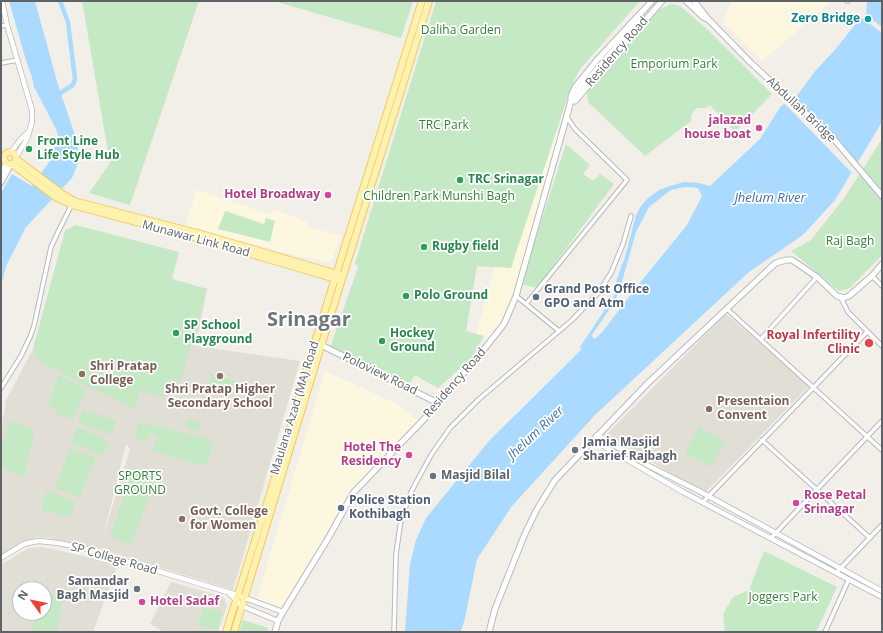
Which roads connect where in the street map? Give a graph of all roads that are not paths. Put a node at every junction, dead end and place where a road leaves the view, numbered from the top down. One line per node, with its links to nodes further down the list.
1 (2, 1): 10 (street)
2 (422, 1): 26 (main road, Maulana Azad (MA) Road)
3 (430, 1): 29 (main road, Maulana Azad (MA) Road)
4 (652, 1): 14 (main road, Residency Road)
5 (657, 1): 14 (main road)
6 (662, 1): 14 (main road, Residency Road)
7 (686, 1): 9 (main road)
8 (694, 1): 9 (main road)
9 (708, 19): 22 (main road, Abdullah Bridge)
10 (8, 25): 11 (street); 12 (street)
11 (1, 26)
12 (18, 60): 13 (street); 16 (street)
13 (1, 63)
14 (571, 101): 15 (main road, Residency Road)
15 (566, 116): 31 (main road, Residency Road); 33 (street)
16 (28, 131): 18 (street); 19 (street)
17 (1, 149): 18 (main road)
18 (9, 152): 19 (main road); 19 (main road)
19 (10, 161): 20 (main road); 21 (main road); 23 (main road, Munawar Link Road)
20 (1, 175)
21 (1, 182)
22 (882, 196)
23 (73, 203): 26 (main road, Munawar Link Road); 41 (street)
24 (631, 216): 35 (street)
25 (882, 264): 27 (main road)
26 (336, 276): 29 (main road, Munawar Link Road); 63 (main road, Maulana Azad (MA) Road)
27 (872, 276): 30 (street); 32 (main road)
28 (817, 277): 32 (main road); 34 (main road); 37 (street)
29 (343, 279): 38 (main road, Maulana Azad (MA) Road)
30 (882, 286)
31 (516, 296): 33 (street); 42 (main road, Residency Road)
32 (841, 298): 36 (street)
33 (526, 304): 35 (street)
34 (727, 309): 37 (street); 44 (main road)
35 (559, 331): 71 (street)
36 (867, 332): 39 (street); 40 (street)
37 (761, 339): 40 (street)
38 (321, 345): 42 (main road, Poloview Road); 64 (main road, Maulana Azad (MA) Road)
39 (882, 346)
40 (813, 387): 45 (street); 47 (street)
41 (1, 388)
42 (438, 403): 66 (main road, Residency Road)
43 (882, 421): 45 (street)
44 (597, 435): 46 (main road); 49 (street)
45 (867, 436): 48 (street); 51 (street)
46 (593, 440): 50 (street); 72 (main road)
47 (762, 440): 51 (street); 52 (street)
48 (882, 450)
49 (624, 452): 50 (street); 52 (street)
50 (621, 457): 53 (street)
51 (817, 489): 55 (street); 57 (street)
52 (708, 496): 53 (street); 55 (street)
53 (703, 502): 56 (street)
54 (882, 525): 57 (street)
55 (775, 533): 56 (street); 59 (street)
56 (771, 538): 59 (street)
57 (870, 538): 59 (street)
58 (1, 558): 63 (street, SP College Road)
59 (839, 571): 60 (street); 61 (street)
60 (849, 579): 62 (street); 73 (street)
61 (882, 591)
62 (882, 597)
63 (236, 598): 64 (street); 65 (street, SP College Road); 68 (main road, Maulana Azad (MA) Road)
64 (244, 598): 65 (main road, Maulana Azad (MA) Road); 66 (street)
65 (242, 606): 67 (street, SP College Road); 69 (main road, Maulana Azad (MA) Road)
66 (283, 612): 67 (main road, Residency Road)
67 (278, 621): 70 (main road, Residency Road)
68 (226, 632)
69 (234, 632)
70 (275, 632)
71 (394, 632)
72 (489, 632)
73 (824, 632)

